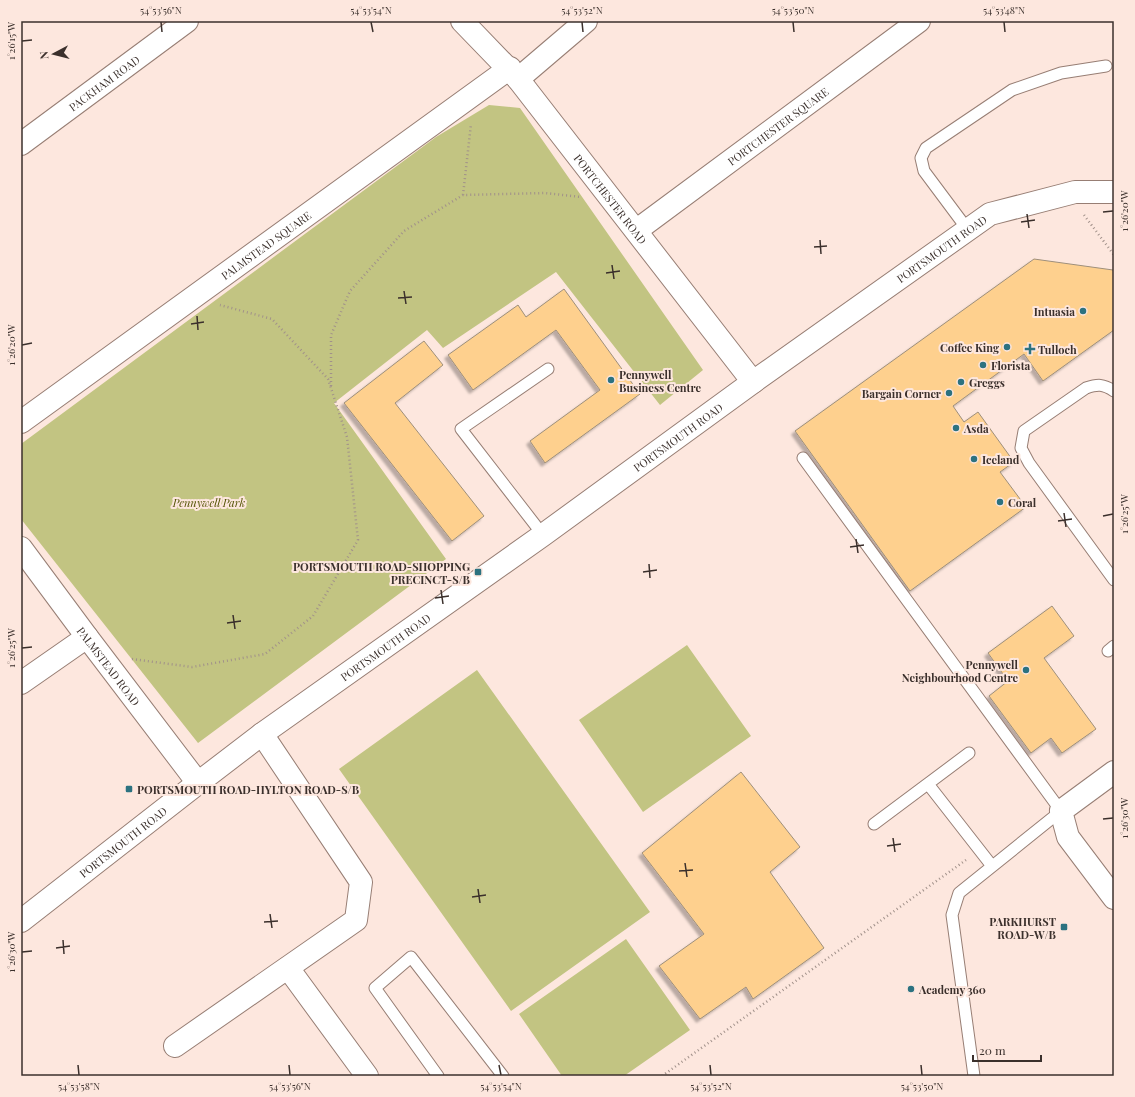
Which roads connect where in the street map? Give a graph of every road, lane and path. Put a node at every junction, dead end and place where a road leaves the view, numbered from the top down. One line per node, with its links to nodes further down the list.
1 (462, 21): 6 (street, PORTCHESTER ROAD)
2 (586, 21): 6 (street, PALMSTEAD SQUARE)
3 (919, 21): 13 (street, PORTCHESTER SQUARE)
4 (176, 24): 8 (street, PACKHAM ROAD)
5 (1106, 66): 14 (lane)
6 (514, 74): 7 (street, PALMSTEAD SQUARE); 12 (street, PORTCHESTER ROAD)
7 (474, 95): 11 (path); 16 (street, PALMSTEAD SQUARE)
8 (21, 144)
9 (1114, 192): 10 (street, PORTSMOUTH ROAD)
10 (1068, 194): 14 (street, PORTSMOUTH ROAD); 15 (path)
11 (463, 195): 12 (path); 19 (path)
12 (613, 200): 13 (street, PORTCHESTER ROAD)
13 (636, 230): 18 (street, PORTCHESTER ROAD)
14 (968, 230): 18 (street, PORTSMOUTH ROAD)
15 (1114, 255)
16 (192, 298): 19 (path); 21 (street, PALMSTEAD SQUARE)
17 (548, 369): 23 (lane)
18 (753, 382): 23 (street, PORTSMOUTH ROAD)
19 (331, 388): 27 (path)
20 (1114, 391): 25 (lane)
21 (21, 422)
22 (802, 458): 34 (lane)
23 (543, 535): 29 (street, PORTSMOUTH ROAD)
24 (21, 548): 26 (street, PALMSTEAD ROAD)
25 (1114, 580)
26 (87, 637): 27 (street, PALMSTEAD ROAD); 28 (street)
27 (100, 655): 32 (street, PALMSTEAD ROAD)
28 (21, 683)
29 (262, 734): 32 (street, PORTSMOUTH ROAD); 40 (street)
30 (969, 753): 33 (lane)
31 (1114, 772): 34 (street)
32 (198, 783): 39 (street, PORTSMOUTH ROAD)
33 (928, 784): 35 (lane); 36 (lane)
34 (1061, 811): 37 (lane); 38 (street)
35 (874, 824)
36 (979, 850): 37 (lane); 45 (path)
37 (992, 866): 46 (lane)
38 (1114, 898)
39 (21, 921)
40 (288, 968): 41 (street); 42 (street)
41 (175, 1046)
42 (366, 1076)
43 (438, 1076): 44 (lane)
44 (503, 1076)
45 (662, 1076)
46 (974, 1076)

